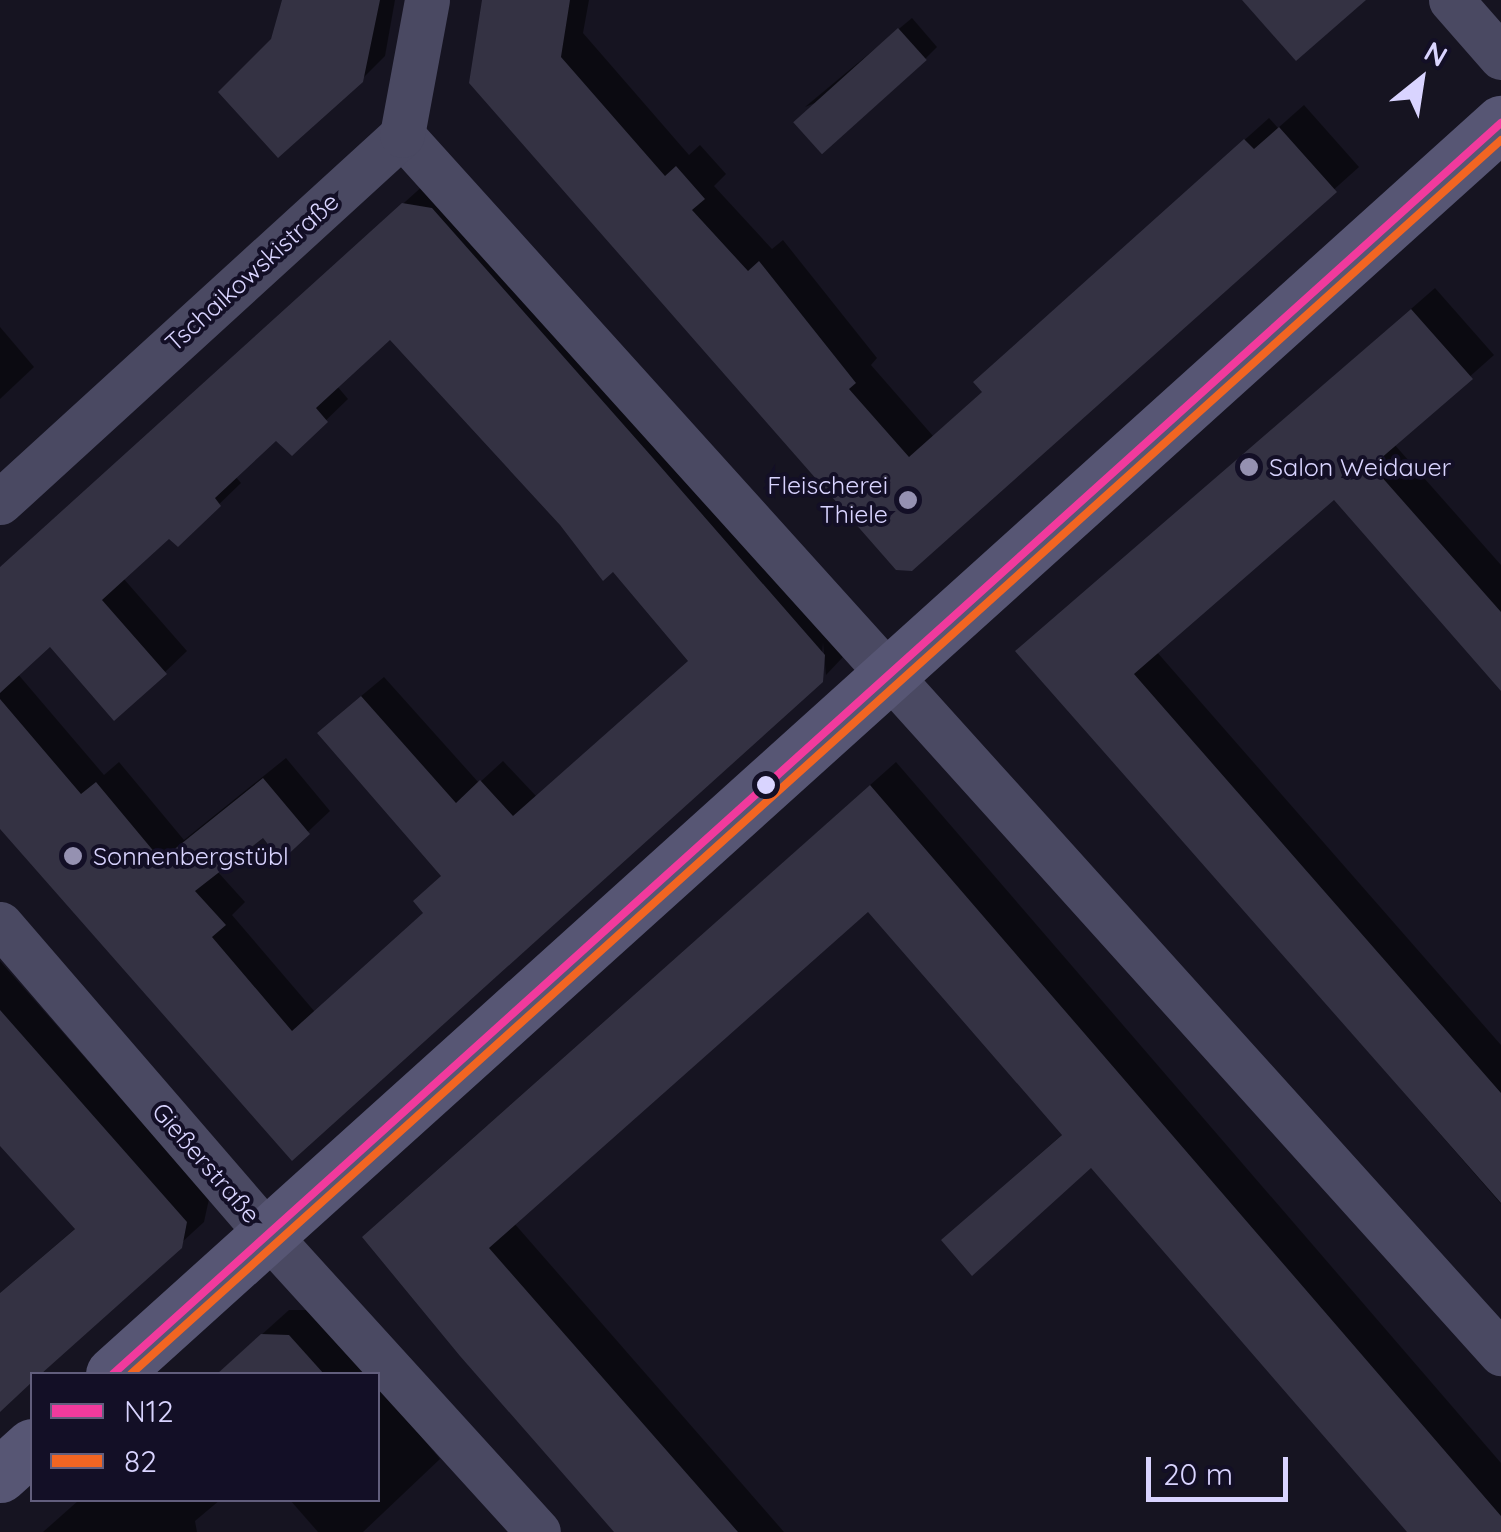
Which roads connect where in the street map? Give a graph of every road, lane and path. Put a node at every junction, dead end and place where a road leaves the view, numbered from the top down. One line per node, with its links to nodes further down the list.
1 (428, 0): 5 (street)
2 (1451, 0): 3 (street)
3 (1501, 57)
4 (1501, 123): 7 (street)
5 (402, 135): 6 (street, Tschaikowskistraße); 7 (street)
6 (0, 502)
7 (888, 676): 9 (street); 10 (street)
8 (0, 924): 9 (street, Gießerstraße)
9 (268, 1235): 11 (street); 14 (street, Gießerstraße)
10 (1501, 1353)
11 (115, 1372)
12 (30, 1448): 13 (street)
13 (0, 1475)
14 (538, 1532)

